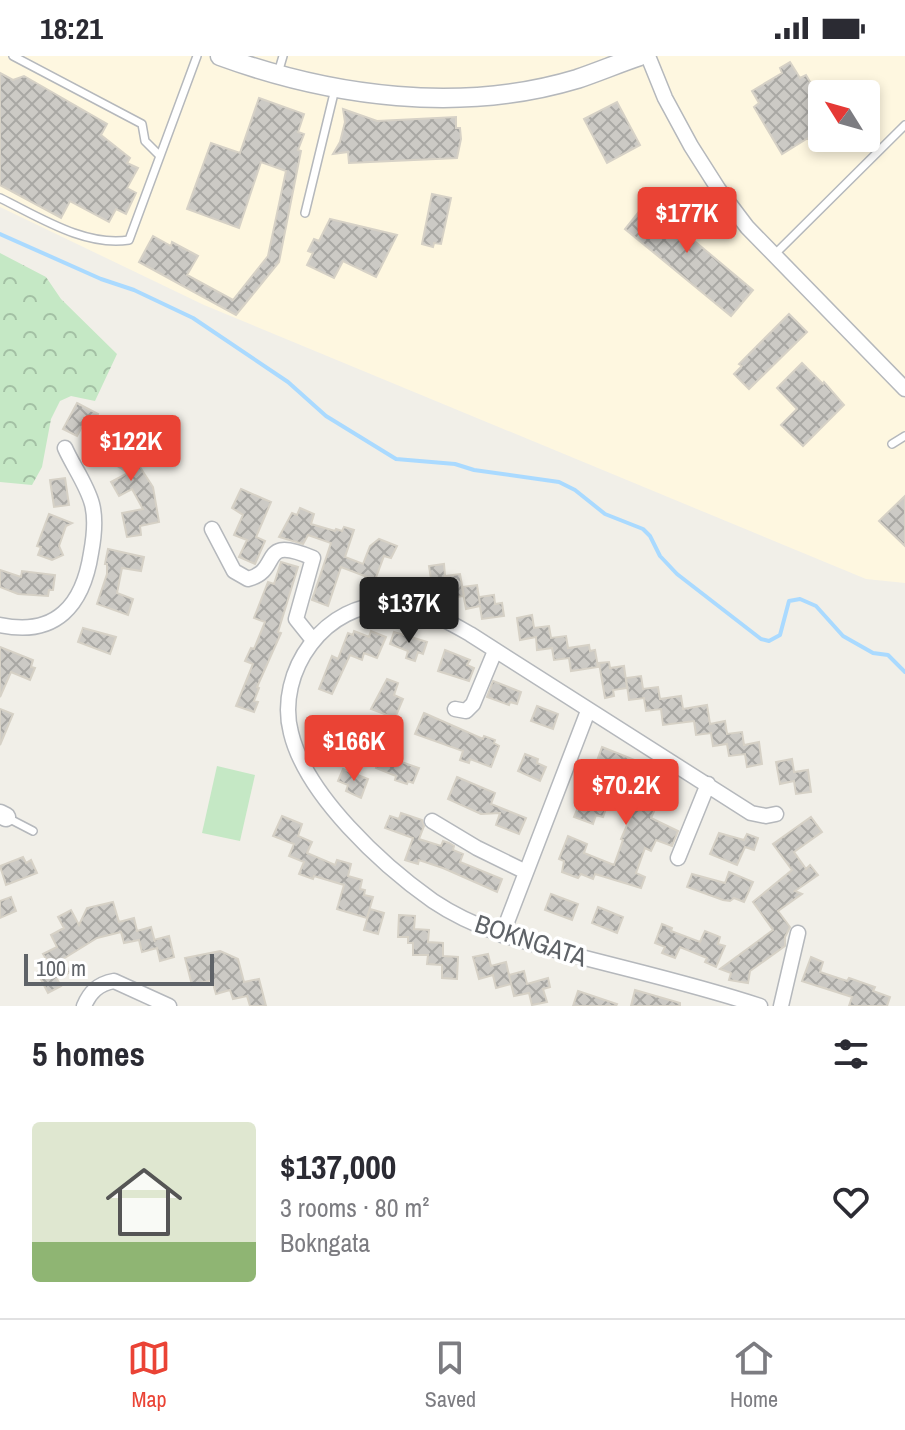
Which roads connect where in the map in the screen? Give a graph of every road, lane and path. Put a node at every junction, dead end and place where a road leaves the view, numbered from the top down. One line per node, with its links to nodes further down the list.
1 (13, 56): 10 (lane)
2 (197, 56): 10 (lane)
3 (220, 56): 7 (street)
4 (283, 56): 7 (lane)
5 (640, 56): 8 (street)
6 (648, 56): 13 (street)
7 (277, 75): 8 (street)
8 (335, 89): 12 (lane)
9 (905, 125): 13 (lane)
10 (160, 156): 11 (lane)
11 (0, 198)
12 (305, 213)
13 (773, 256): 14 (street)
14 (905, 389)
15 (905, 436): 16 (lane)
16 (892, 444)
17 (65, 448): 19 (street)
18 (212, 529): 20 (street)
19 (0, 625)
20 (312, 639): 21 (street, BOKNGATA); 32 (street, BOKNGATA)
21 (495, 651): 22 (street); 23 (street, BOKNGATA)
22 (455, 709)
23 (588, 711): 24 (street, BOKNGATA); 30 (street)
24 (708, 784): 25 (street, BOKNGATA); 29 (street)
25 (776, 814)
26 (432, 821): 30 (street)
27 (6, 822): 28 (lane)
28 (33, 831)
29 (678, 858)
30 (526, 872): 32 (street)
31 (798, 933): 36 (street)
32 (502, 935): 35 (street, BOKNGATA)
33 (84, 1006): 34 (street)
34 (169, 1006)
35 (760, 1006)
36 (781, 1006)

